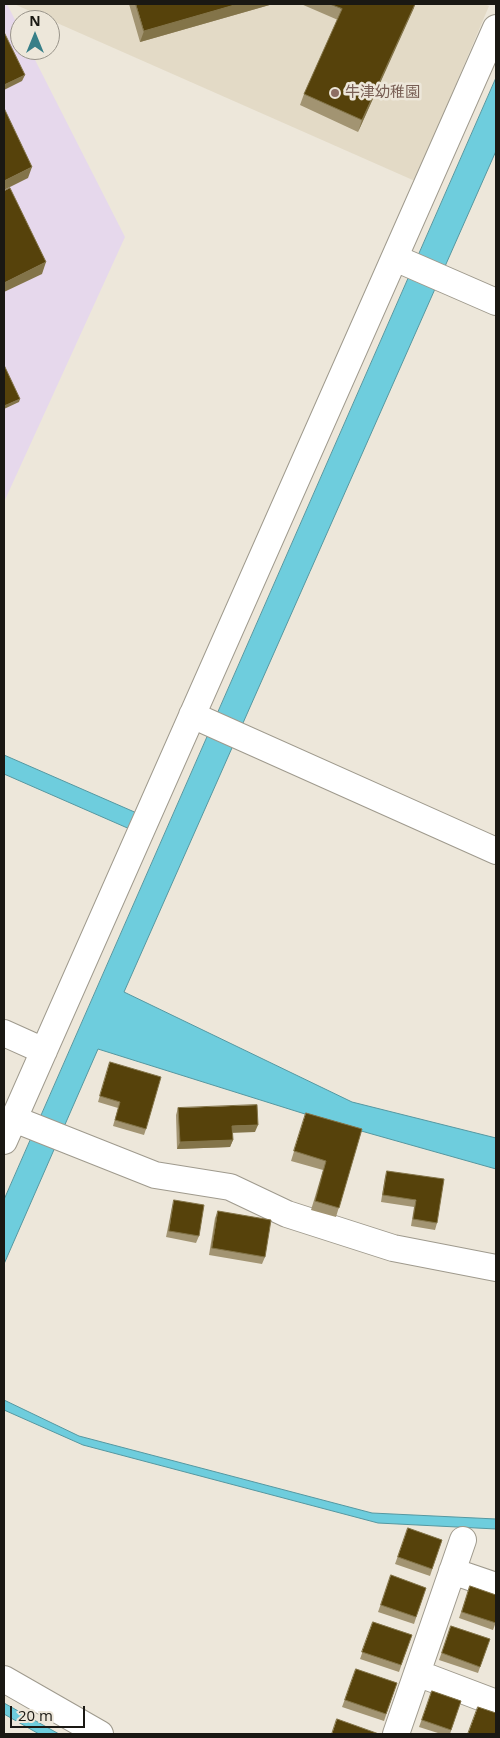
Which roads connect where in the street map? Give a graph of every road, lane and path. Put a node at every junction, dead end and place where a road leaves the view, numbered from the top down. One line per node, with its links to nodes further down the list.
1 (496, 28): 2 (street)
2 (395, 258): 3 (street); 4 (street)
3 (496, 302)
4 (192, 715): 5 (street); 7 (street)
5 (496, 850)
6 (4, 1033): 7 (street)
7 (44, 1051): 8 (street)
8 (9, 1130): 9 (street)
9 (496, 1268)
10 (463, 1540): 11 (street)
11 (452, 1572): 12 (street); 13 (street)
12 (496, 1586)
13 (417, 1673): 15 (street); 17 (street)
14 (4, 1679): 16 (street)
15 (496, 1703)
16 (100, 1734)
17 (396, 1734)

